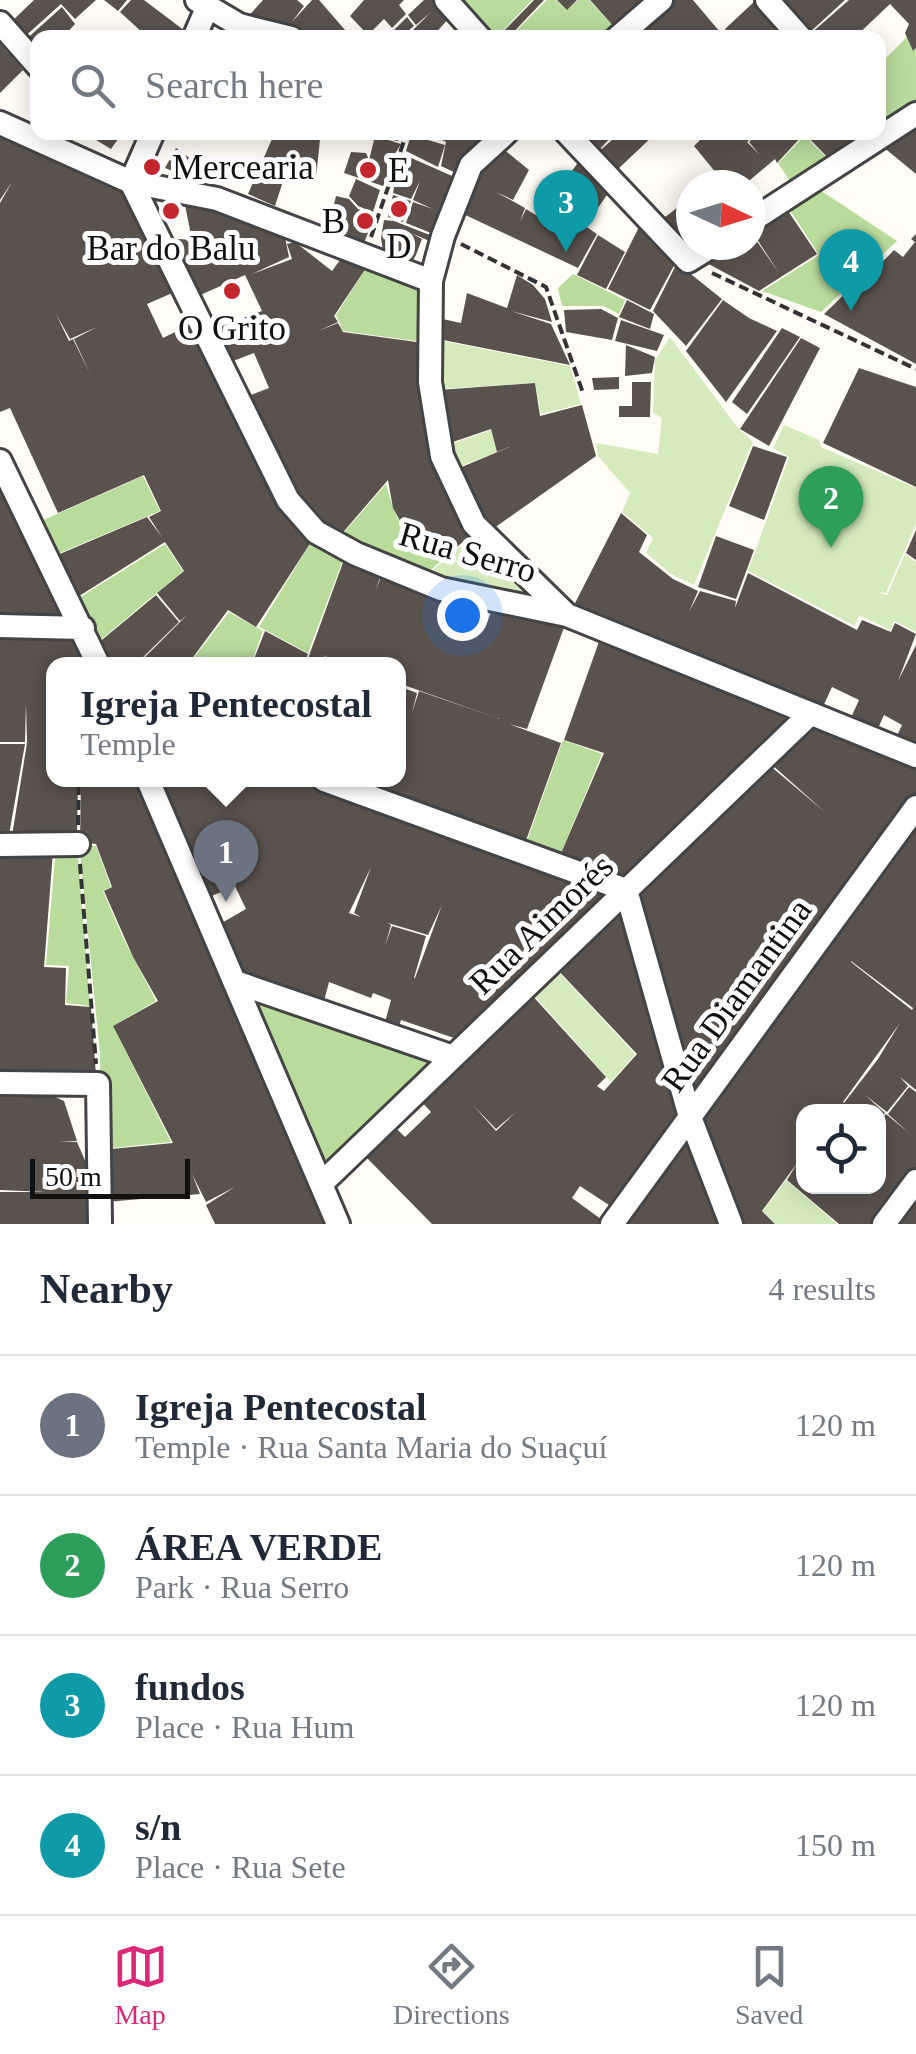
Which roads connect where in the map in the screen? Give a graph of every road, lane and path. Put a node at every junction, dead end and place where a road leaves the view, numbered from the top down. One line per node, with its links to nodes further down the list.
1 (446, 0): 8 (street)
2 (661, 0): 9 (street)
3 (767, 0): 10 (street)
4 (202, 4): 6 (street); 7 (street)
5 (0, 24): 11 (street)
6 (196, 30)
7 (259, 30)
8 (473, 30)
9 (626, 30)
10 (794, 30)
11 (30, 57)
12 (916, 114): 14 (street)
13 (0, 123): 15 (street)
14 (886, 127)
15 (30, 136)
16 (38, 140): 22 (street)
17 (150, 140): 22 (street)
18 (404, 140): 25 (path)
19 (498, 140): 24 (street)
20 (574, 140): 27 (street)
21 (866, 140): 23 (street)
22 (132, 182): 25 (street); 32 (street, Rua Serro)
23 (766, 210)
24 (443, 236): 28 (street); 30 (path)
25 (365, 256): 28 (street)
26 (691, 260): 27 (street)
27 (688, 262): 29 (path)
28 (432, 281): 32 (street)
29 (916, 369)
30 (583, 392)
31 (0, 461): 34 (street)
32 (566, 614): 36 (street, Rua Serro)
33 (0, 626): 34 (street)
34 (83, 628): 35 (street)
35 (95, 657)
36 (810, 714): 37 (street, Rua Serro); 44 (street, Rua Aimorés)
37 (916, 756)
38 (79, 787): 42 (path)
39 (151, 787): 45 (street)
40 (343, 787): 44 (street)
41 (916, 807): 49 (street, Rua Diamantina)
42 (78, 844): 43 (street); 48 (path)
43 (0, 845)
44 (626, 890): 46 (street, Rua Aimorés); 49 (street)
45 (235, 982): 46 (street); 51 (street)
46 (453, 1057): 51 (street, Rua Aimorés)
47 (0, 1083): 48 (street)
48 (98, 1084): 52 (street)
49 (690, 1117): 54 (street, Rua Diamantina); 55 (street)
50 (916, 1180): 56 (street)
51 (321, 1184): 53 (street)
52 (100, 1224)
53 (338, 1224)
54 (612, 1224)
55 (731, 1224)
56 (884, 1224)

